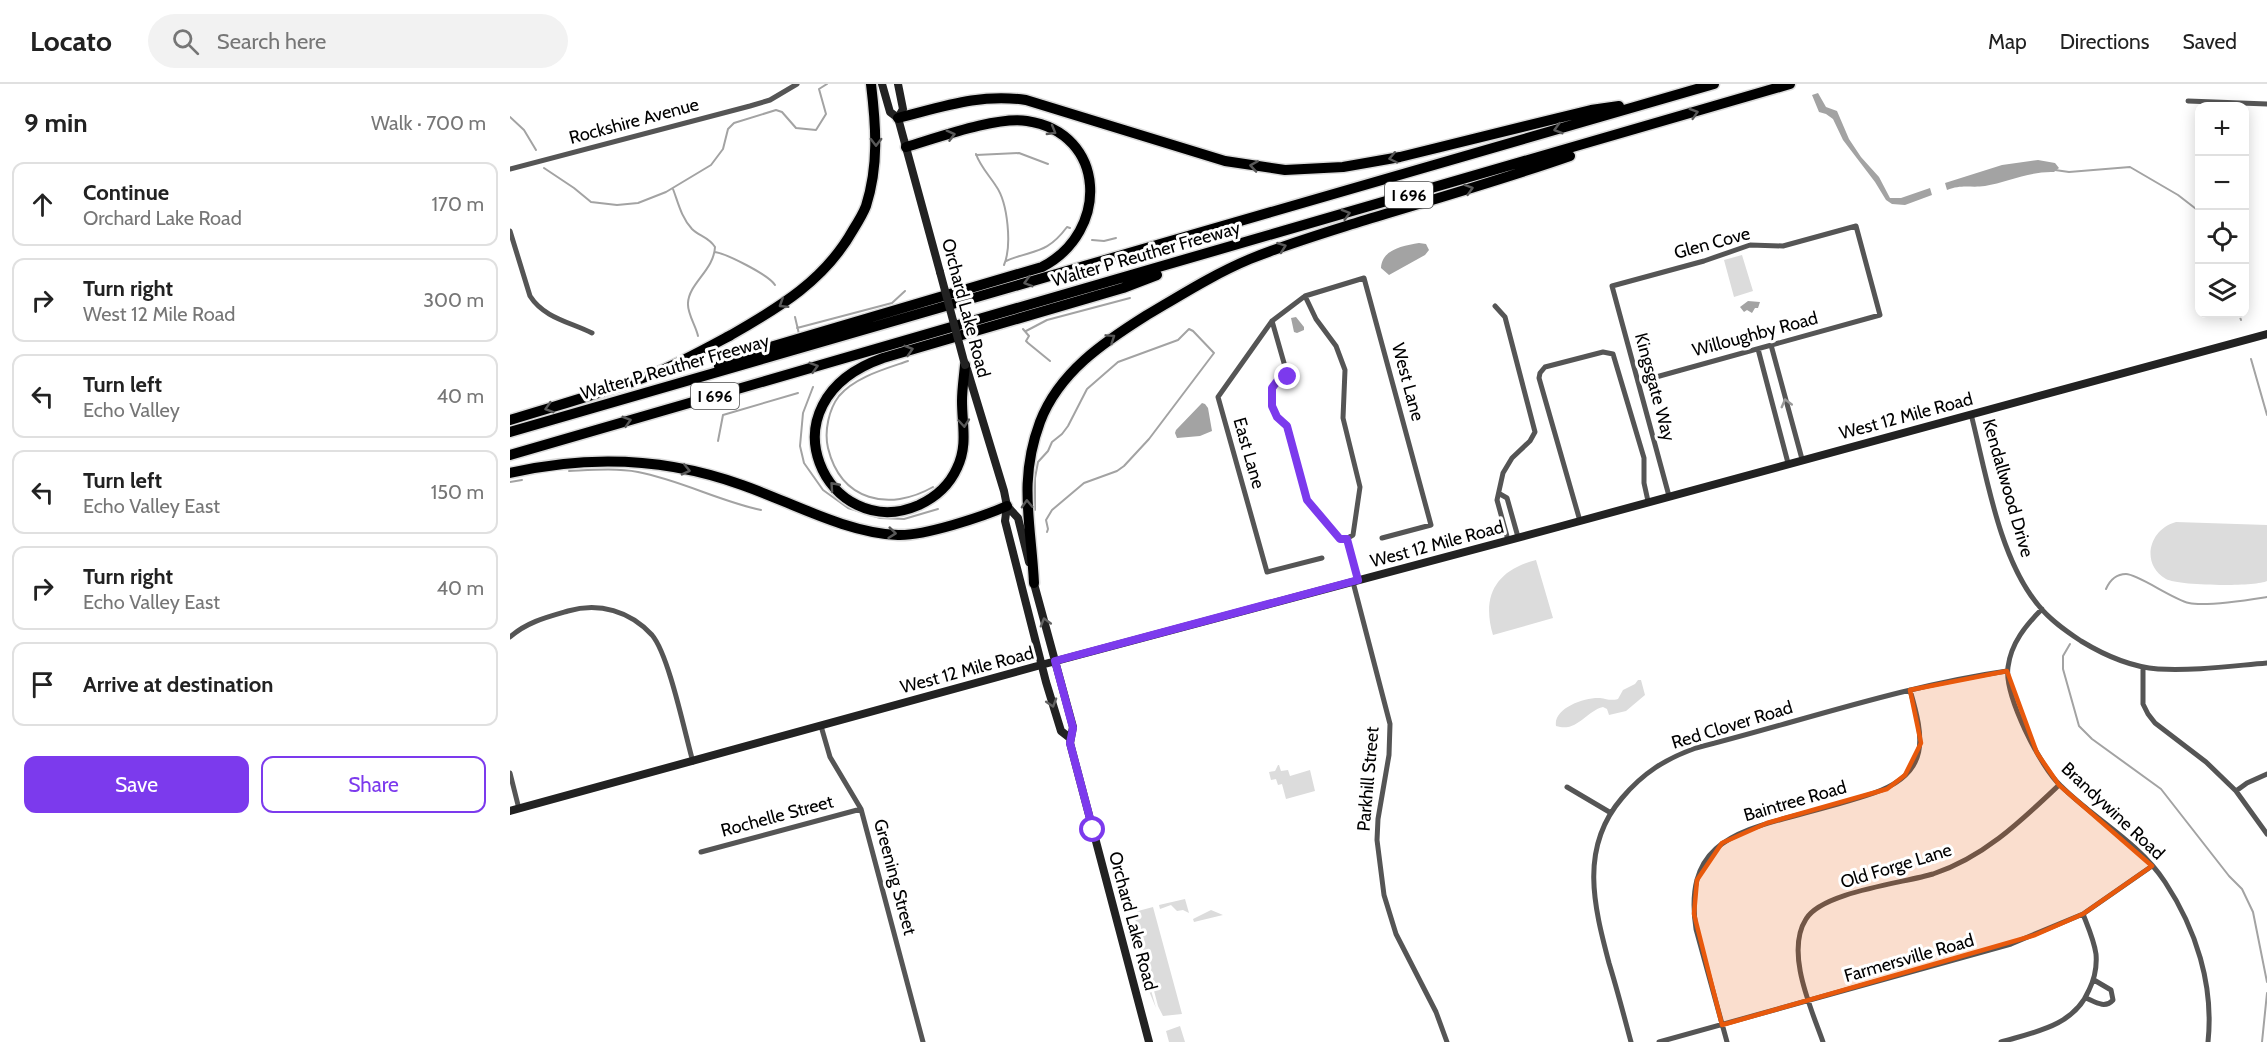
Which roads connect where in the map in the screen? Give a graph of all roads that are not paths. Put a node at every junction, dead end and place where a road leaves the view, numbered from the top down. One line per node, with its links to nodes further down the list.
1 (797, 84): 13 (street, Rockshire Avenue)
2 (871, 84): 30 (highway, one-way to 30)
3 (882, 84): 10 (main road, Orchard Lake Road)
4 (898, 84): 10 (main road, Orchard Lake Road)
5 (1714, 84): 7 (highway, Walter P Reuther Freeway / I 696)
6 (1790, 84): 11 (highway, Walter P Reuther Freeway / I 696, one-way to 6)
7 (1655, 101): 10 (highway, one-way to 10); 27 (highway, Walter P Reuther Freeway / I 696, one-way to 27)
8 (2188, 101): 9 (street)
9 (2267, 104)
10 (898, 118): 12 (main road, Orchard Lake Road)
11 (1671, 120): 15 (highway, Walter P Reuther Freeway / I 696, one-way to 11); 47 (highway, one-way to 11)
12 (906, 147): 26 (main road, Orchard Lake Road, bridge); 27 (highway, one-way to 27)
13 (510, 170)
14 (510, 231): 22 (street)
15 (1221, 250): 26 (highway, one-way to 15); 32 (highway, Walter P Reuther Freeway / I 696, one-way to 15)
16 (1612, 286): 20 (street, Glen Cove); 28 (street, Kingsgate Way)
17 (1305, 296): 19 (street, West Lane); 42 (street, West Lane); 43 (street)
18 (1495, 306): 36 (street)
19 (1288, 309): 21 (street, East Lane)
20 (1880, 315): 24 (street, Willoughby Road)
21 (1272, 321): 43 (street); 45 (street, East Lane)
22 (592, 333)
23 (2267, 334): 29 (main road, West 12 Mile Road)
24 (1771, 345): 25 (street, Willoughby Road); 33 (street, one-way to 24)
25 (1758, 349): 28 (street, Willoughby Road); 34 (street)
26 (965, 365): 39 (main road, Orchard Lake Road)
27 (683, 382): 31 (highway, Walter P Reuther Freeway / I 696)
28 (1638, 382): 37 (street, Kingsgate Way)
29 (1971, 414): 33 (main road, West 12 Mile Road); 48 (street, Kendallwood Drive)
30 (510, 420)
31 (510, 432)
32 (510, 455)
33 (1802, 459): 34 (main road, West 12 Mile Road)
34 (1788, 463): 37 (main road, West 12 Mile Road)
35 (510, 473): 39 (highway, one-way to 39)
36 (1500, 494): 41 (street); 44 (street)
37 (1669, 496): 38 (main road, West 12 Mile Road)
38 (1648, 501): 40 (main road, West 12 Mile Road); 40 (street)
39 (1007, 506): 47 (main road, Orchard Lake Road); 52 (main road, Orchard Lake Road)
40 (1580, 521): 41 (main road, West 12 Mile Road)
41 (1518, 537): 44 (main road, West 12 Mile Road)
42 (1382, 538)
43 (1347, 539): 46 (street, Parkhill Street)
44 (1508, 540): 46 (main road, West 12 Mile Road)
45 (1322, 558)
46 (1355, 581): 50 (main road, West 12 Mile Road); 78 (street, Parkhill Street)
47 (1034, 583): 50 (main road, Orchard Lake Road, one-way to 47)
48 (2042, 609): 53 (street, Kendallwood Drive); 54 (street)
49 (510, 637): 58 (street)
50 (1055, 661): 52 (main road, West 12 Mile Road); 57 (main road, Orchard Lake Road)
51 (2267, 663): 53 (street, Kendallwood Drive)
52 (1041, 665): 56 (main road, West 12 Mile Road); 57 (main road, Orchard Lake Road, one-way to 57)
53 (2143, 667): 63 (street)
54 (2007, 671): 55 (street, Red Clover Road); 61 (street, Brandywine Road)
55 (1910, 690): 67 (street, Red Clover Road); 75 (street, Baintree Road)
56 (821, 726): 58 (main road, West 12 Mile Road); 65 (street, Greening Street)
57 (1070, 738): 77 (main road, Orchard Lake Road)
58 (693, 762): 64 (main road, West 12 Mile Road)
59 (510, 773): 64 (street)
60 (2267, 774): 63 (street)
61 (2059, 785): 70 (street, Brandywine Road); 74 (street, Old Forge Lane)
62 (1567, 787): 67 (street)
63 (2236, 790): 68 (street)
64 (519, 809): 66 (main road, West 12 Mile Road)
65 (861, 809): 69 (street, Rochelle Street); 76 (street, Greening Street)
66 (510, 811)
67 (1611, 813): 79 (street, Red Clover Road)
68 (2267, 834)
69 (701, 852)
70 (2152, 866): 71 (street, Farmersville Road); 84 (street, Brandywine Road)
71 (2083, 914): 72 (street); 74 (street, Farmersville Road)
72 (2094, 980): 73 (street); 73 (street)
73 (2086, 998): 83 (street)
74 (1809, 1001): 75 (street, Farmersville Road); 82 (street)
75 (1722, 1025): 80 (street, Farmersville Road); 81 (street, Baintree Road)
76 (923, 1042)
77 (1149, 1042)
78 (1447, 1042)
79 (1631, 1042)
80 (1659, 1042)
81 (1727, 1042)
82 (1823, 1042)
83 (2001, 1042)
84 (2208, 1042)

